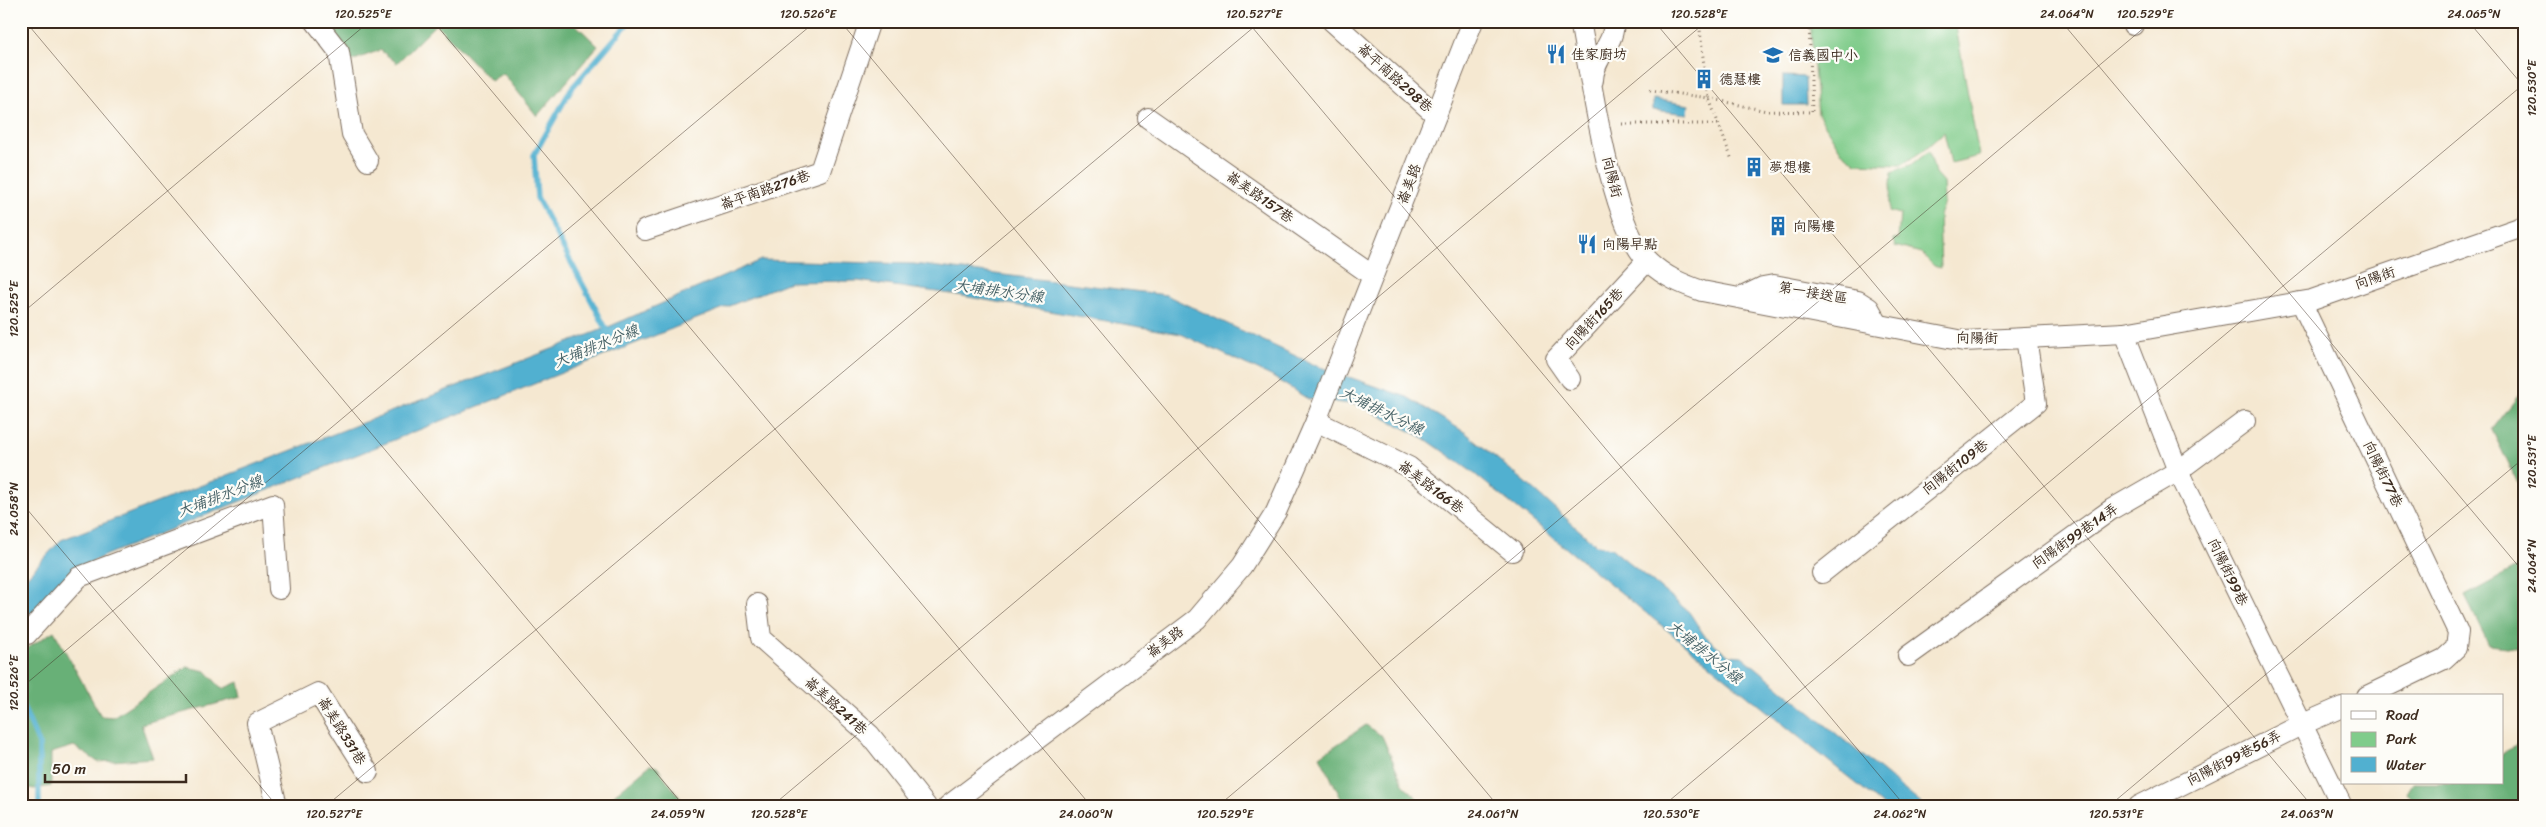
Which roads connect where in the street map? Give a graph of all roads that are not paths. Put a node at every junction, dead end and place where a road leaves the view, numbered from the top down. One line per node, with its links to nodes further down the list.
1 (315, 21): 10 (street)
2 (870, 21): 12 (street, 崙平南路276巷)
3 (1332, 21): 8 (street, 崙平南路298巷)
4 (1473, 21): 8 (street, 崙美路)
5 (1580, 21): 7 (street, 向陽街)
6 (1614, 21): 7 (street)
7 (1593, 84): 13 (street, 向陽街)
8 (1436, 116): 14 (street, 崙美路)
9 (1148, 118): 14 (street, 崙美路157巷)
10 (368, 161)
11 (2525, 226): 15 (street, 向陽街)
12 (645, 230)
13 (1647, 261): 17 (street, 向陽街); 18 (street, 向陽街165巷)
14 (1373, 276): 19 (street, 崙美路)
15 (2300, 302): 16 (street, 向陽街); 28 (street, 向陽街77巷)
16 (2124, 333): 17 (street, 向陽街); 21 (street, 向陽街99巷)
17 (2026, 338): 23 (street, 向陽街109巷)
18 (1570, 379)
19 (1316, 421): 22 (street, 崙美路166巷); 34 (street, 崙美路)
20 (2244, 421): 21 (street, 向陽街99巷14弄)
21 (2178, 471): 27 (street, 向陽街99巷14弄); 30 (street, 向陽街99巷)
22 (1512, 551)
23 (1822, 573)
24 (279, 589): 26 (street)
25 (757, 604): 33 (street, 崙美路241巷)
26 (21, 634)
27 (1908, 656)
28 (2371, 694)
29 (2341, 707): 30 (street, 向陽街99巷56弄)
30 (2303, 724): 35 (street, 向陽街99巷56弄); 36 (street, 向陽街99巷)
31 (368, 772): 32 (street, 崙美路331巷)
32 (277, 806)
33 (926, 806)
34 (948, 806)
35 (2139, 806)
36 (2342, 806)

